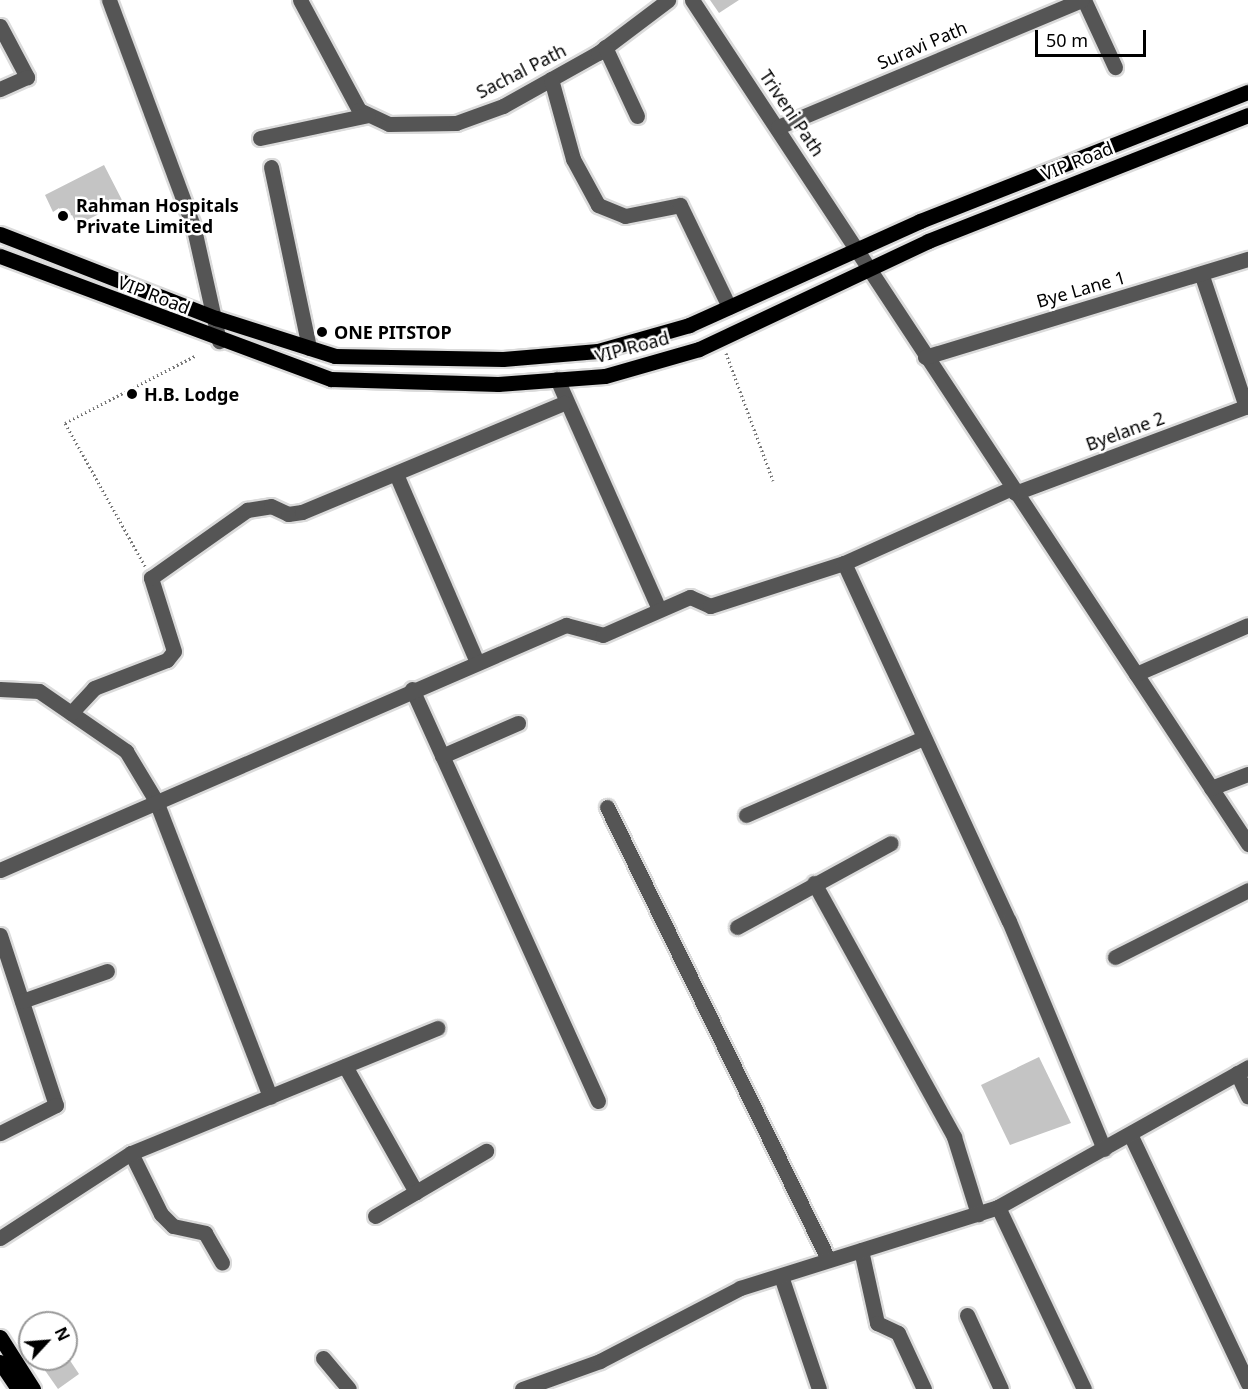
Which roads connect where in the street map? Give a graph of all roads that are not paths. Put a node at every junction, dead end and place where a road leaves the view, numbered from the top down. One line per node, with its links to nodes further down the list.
1 (109, 0): 25 (street)
2 (300, 0): 12 (street)
3 (668, 0): 7 (street, Sachal Path)
4 (692, 0): 15 (street, Triveni Path)
5 (1082, 0): 8 (street); 15 (street, Suravi Path)
6 (0, 26): 10 (street)
7 (605, 47): 9 (street, Sachal Path); 14 (street)
8 (1115, 67)
9 (551, 79): 12 (street, Sachal Path); 24 (street)
10 (0, 89)
11 (1248, 92): 19 (main road, VIP Road)
12 (368, 115): 16 (street)
13 (1248, 115): 22 (main road, VIP Road)
14 (637, 116)
15 (778, 127): 19 (street, Triveni Path)
16 (260, 138)
17 (271, 167): 27 (street)
18 (0, 234): 25 (main road, VIP Road)
19 (859, 247): 22 (street, Triveni Path); 24 (main road, VIP Road)
20 (0, 256): 26 (main road, VIP Road)
21 (1248, 259): 23 (street, Bye Lane 1)
22 (867, 272): 28 (street, Triveni Path); 29 (main road, VIP Road)
23 (1202, 276): 28 (street, Bye Lane 1); 31 (street)
24 (729, 307): 27 (main road, VIP Road)
25 (216, 318): 26 (street); 27 (main road, VIP Road)
26 (219, 341): 29 (main road, VIP Road)
27 (309, 348)
28 (925, 357): 33 (street, Triveni Path)
29 (557, 380): 30 (street)
30 (564, 402): 32 (street); 35 (street)
31 (1247, 406): 33 (street, Byelane 2)
32 (396, 474): 37 (street); 41 (street)
33 (1014, 490): 34 (street, Byelane 2); 38 (street, Triveni Path)
34 (844, 563): 35 (street, Byelane 2); 43 (street)
35 (659, 609): 37 (street, Byelane 2)
36 (1248, 625): 38 (street)
37 (477, 662): 40 (street, Byelane 2)
38 (1136, 674): 46 (street, Triveni Path)
39 (0, 689): 41 (street)
40 (412, 689): 44 (street); 47 (street, Byelane 2)
41 (71, 713): 47 (street)
42 (518, 723): 44 (street)
43 (922, 738): 49 (street); 68 (street)
44 (442, 756): 65 (street)
45 (1248, 774): 46 (street)
46 (1212, 788): 51 (street, Triveni Path)
47 (156, 801): 52 (street, Byelane 2); 63 (street)
48 (608, 807): 77 (street)
49 (746, 815)
50 (891, 843): 53 (street)
51 (1248, 844)
52 (0, 870)
53 (814, 883): 55 (street); 73 (street)
54 (1248, 890): 57 (street)
55 (737, 927)
56 (0, 935): 59 (street)
57 (1115, 957)
58 (106, 971): 59 (street)
59 (22, 1000): 66 (street)
60 (437, 1028): 61 (street)
61 (345, 1066): 63 (street); 71 (street)
62 (1242, 1070): 64 (street); 67 (street)
63 (270, 1097): 70 (street)
64 (1248, 1097)
65 (598, 1101)
66 (0, 1132)
67 (1130, 1134): 68 (street); 84 (street)
68 (1104, 1149): 72 (street)
69 (486, 1150): 71 (street)
70 (131, 1153): 75 (street); 78 (street)
71 (416, 1192): 74 (street)
72 (998, 1207): 73 (street); 92 (street)
73 (978, 1214): 76 (street)
74 (375, 1216)
75 (0, 1238)
76 (861, 1250): 77 (street); 90 (street)
77 (828, 1259): 79 (street)
78 (222, 1263)
79 (781, 1276): 88 (street); 89 (street)
80 (967, 1315): 91 (street)
81 (0, 1337): 86 (main road)
82 (322, 1358): 87 (street)
83 (0, 1362): 85 (main road)
84 (1248, 1384)
85 (18, 1389)
86 (33, 1389)
87 (349, 1389)
88 (522, 1389)
89 (819, 1389)
90 (924, 1389)
91 (1001, 1389)
92 (1084, 1389)

